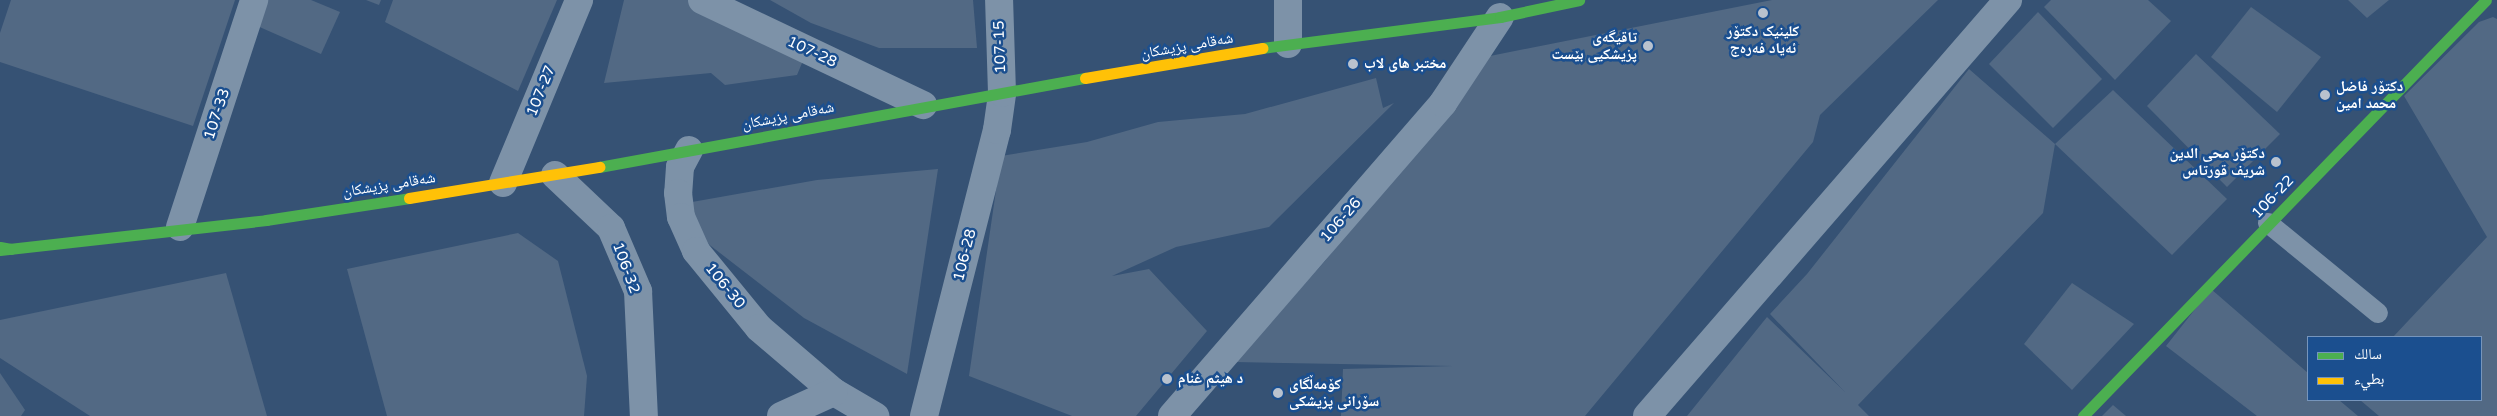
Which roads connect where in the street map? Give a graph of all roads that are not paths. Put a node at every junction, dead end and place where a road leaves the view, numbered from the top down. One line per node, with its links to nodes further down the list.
1 (254, 0): 17 (street, 107-33)
2 (579, 0): 15 (street, 107-27)
3 (702, 0): 12 (street, 107-28)
4 (999, 0): 11 (street, 107-15)
5 (1288, 0): 10 (street)
6 (1579, 0): 9 (main road, شەقامی پزیشکان)
7 (2008, 0): 26 (street)
8 (2486, 0): 16 (main road, 106-22)
9 (1500, 17): 10 (main road, شەقامی پزیشکان); 25 (street, 106-26)
10 (1288, 44): 11 (main road, شەقامی پزیشکان)
11 (1002, 93): 12 (main road, شەقامی پزیشکان); 24 (street, 106-28)
12 (923, 105): 13 (main road, شەقامی پزیشکان)
13 (689, 150): 14 (main road, شەقامی پزیشکان); 20 (street, 106-30)
14 (555, 175): 15 (main road, شەقامی پزیشکان); 21 (street, 106-32)
15 (503, 183): 17 (main road, شەقامی پزیشکان)
16 (2268, 224): 19 (lane); 27 (main road, 106-22)
17 (180, 227): 18 (main road, شەقامی پزیشکان)
18 (4, 249)
19 (2378, 314)
20 (834, 392): 22 (street); 23 (street, 106-30)
21 (644, 416)
22 (781, 416)
23 (875, 416)
24 (924, 416)
25 (1172, 416)
26 (1648, 416)
27 (2083, 416)

